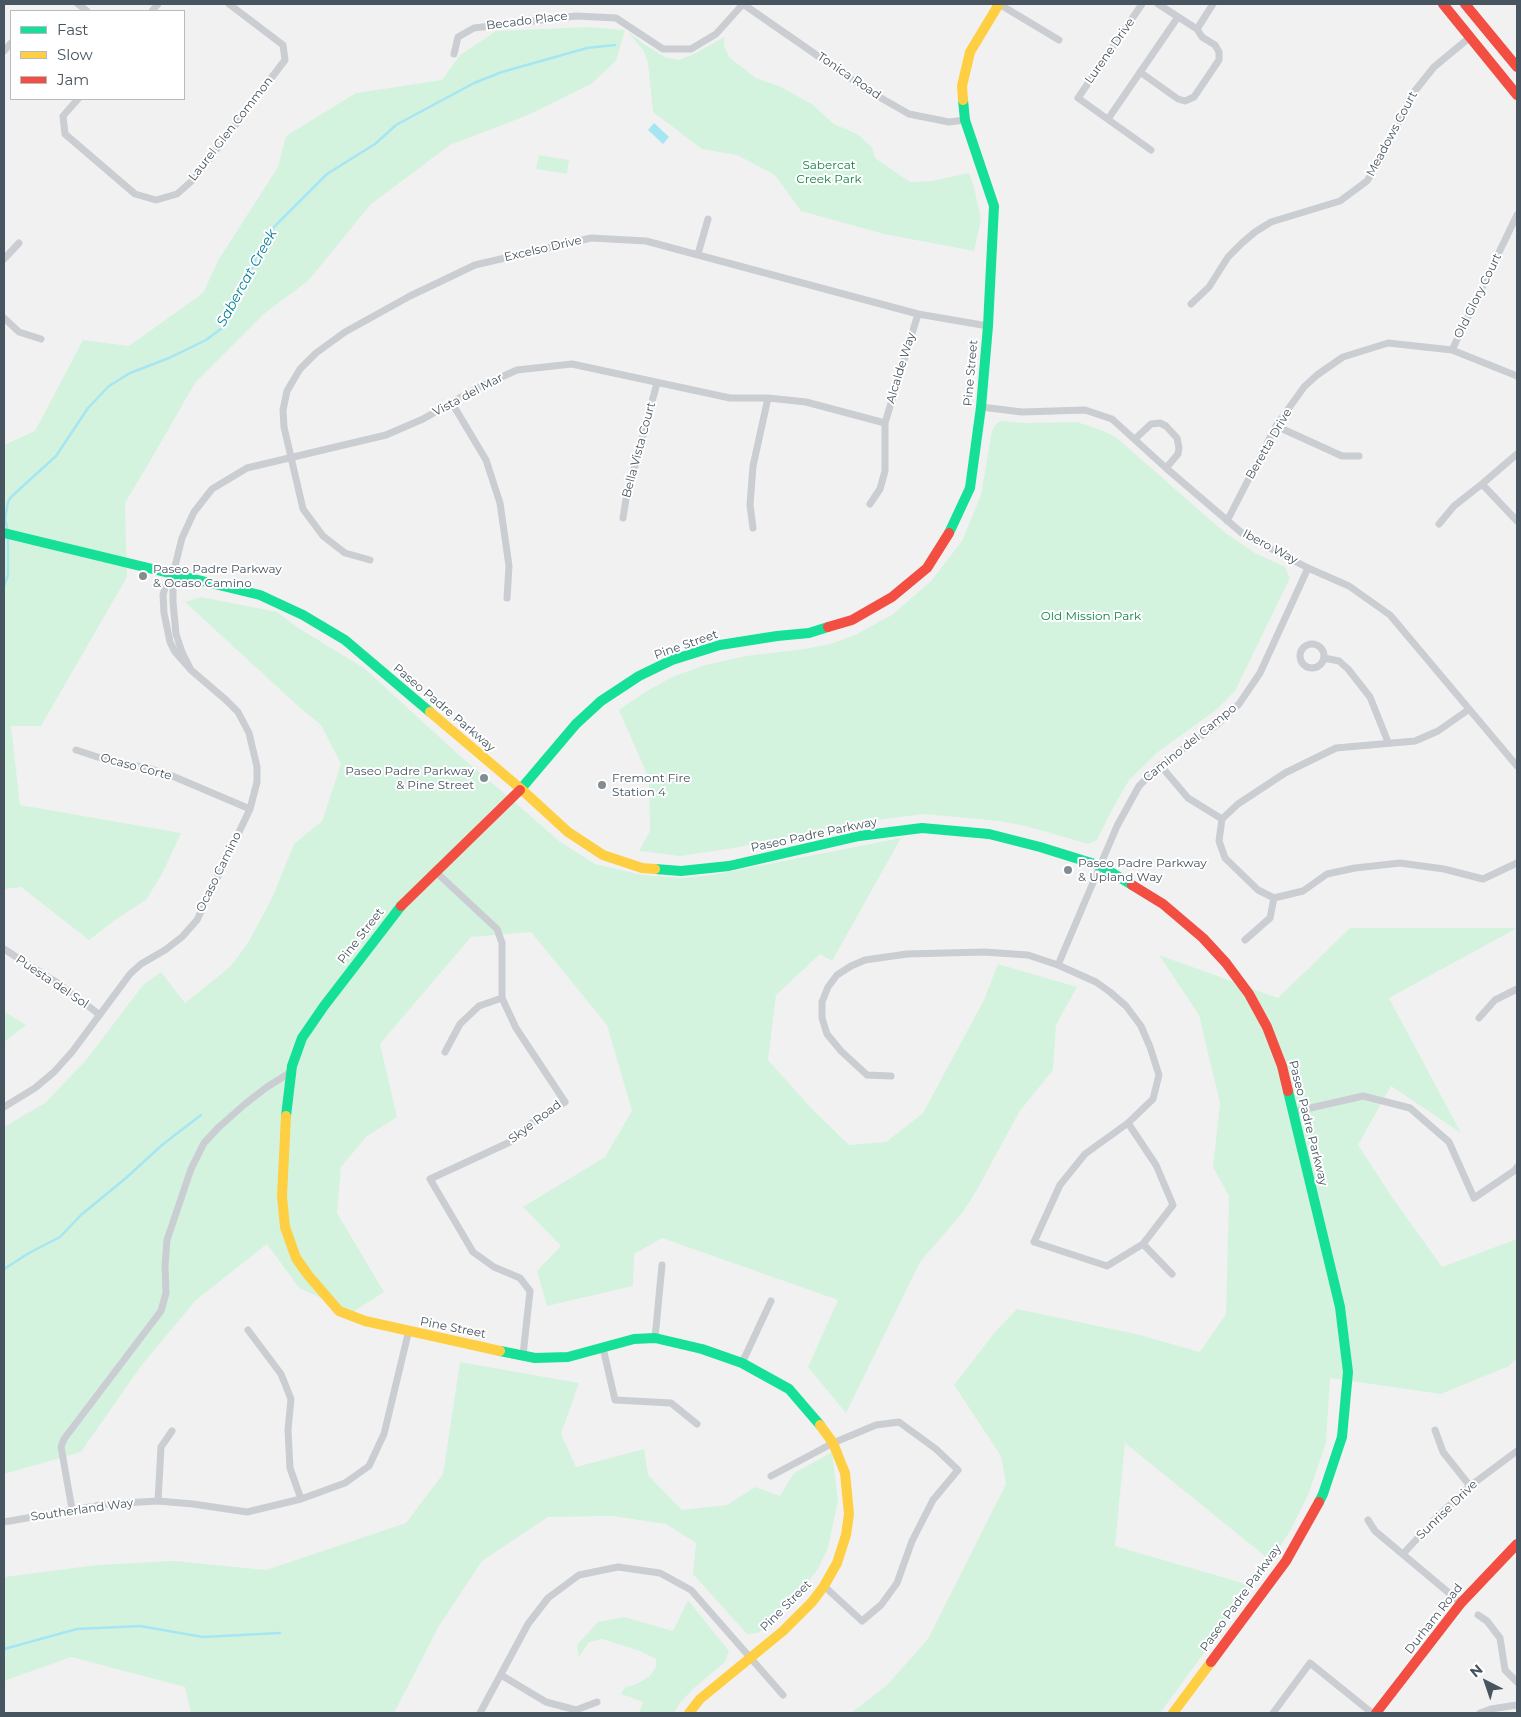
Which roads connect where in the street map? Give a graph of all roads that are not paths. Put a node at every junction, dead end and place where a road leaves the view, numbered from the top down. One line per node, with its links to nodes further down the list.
1 (229, 4): 17 (street, Laurel Glen Common)
2 (743, 4): 13 (street, Becado Place); 19 (street, Tonica Road)
3 (999, 4): 12 (street); 19 (main road, Pine Street)
4 (1142, 4): 18 (street, Lurene Drive)
5 (1158, 4): 9 (street)
6 (1213, 4): 10 (street)
7 (1442, 4): 11 (main road)
8 (1465, 4): 14 (main road)
9 (1178, 17): 10 (street); 15 (street)
10 (1196, 30): 15 (street)
11 (1469, 38): 16 (main road); 26 (street, Meadows Court)
12 (1059, 40)
13 (454, 54)
14 (1517, 67)
15 (1140, 72): 18 (street)
16 (1517, 95)
17 (77, 100)
18 (1108, 119): 20 (street)
19 (965, 120): 29 (main road, Pine Street)
20 (1151, 150)
21 (1517, 215): 31 (street, Old Glory Court)
22 (708, 219): 24 (street)
23 (19, 243): 25 (street)
24 (698, 254): 27 (street, Excelso Drive); 42 (street, Excelso Drive)
25 (4, 259)
26 (1191, 304)
27 (918, 314): 29 (street, Excelso Drive); 37 (street, Alcalde Way)
28 (4, 318): 30 (street)
29 (988, 326): 36 (main road, Pine Street)
30 (41, 339)
31 (1452, 350): 32 (street, Beretta Drive); 38 (street, Beretta Drive)
32 (1517, 376)
33 (657, 383): 34 (street, Vista del Mar); 35 (street, Vista del Mar); 46 (street, Bella Vista Court)
34 (768, 398): 37 (street, Vista del Mar); 50 (street)
35 (452, 403): 42 (street, Vista del Mar); 55 (street)
36 (981, 407): 39 (street, Ibero Way); 62 (main road, Pine Street)
37 (885, 423): 45 (street, Alcalde Way)
38 (1276, 426): 41 (street); 47 (street, Beretta Drive)
39 (1135, 439): 43 (street, Ibero Way); 43 (street)
40 (1517, 454): 44 (street)
41 (1359, 456)
42 (291, 457): 52 (street, Excelso Drive); 54 (street, Vista del Mar)
43 (1166, 468): 47 (street, Ibero Way)
44 (1482, 484): 48 (street); 49 (street)
45 (870, 504)
46 (623, 518)
47 (1227, 521): 53 (street, Ibero Way)
48 (1517, 521)
49 (1439, 524)
50 (754, 528)
51 (4, 533): 54 (main road, Paseo Padre Parkway)
52 (370, 560)
53 (1308, 568): 57 (street, Ibero Way); 60 (street, Camino del Campo)
54 (173, 574): 62 (main road, Paseo Padre Parkway); 63 (street, Ocaso Camino)
55 (507, 598)
56 (1324, 658): 58 (street)
57 (1468, 710): 58 (street); 61 (street, Ibero Way)
58 (1388, 742): 64 (street)
59 (76, 750): 63 (street, Ocaso Corte)
60 (1160, 765): 64 (street); 66 (street, Camino del Campo)
61 (1517, 766)
62 (521, 789): 66 (main road, Paseo Padre Parkway); 67 (main road, Pine Street)
63 (250, 809): 74 (street, Ocaso Camino)
64 (1222, 819): 68 (street)
65 (1517, 863): 68 (street)
66 (1101, 866): 71 (street, Camino del Campo); 80 (main road, Paseo Padre Parkway)
67 (436, 872): 73 (street, Skye Road); 77 (main road, Pine Street)
68 (1274, 898): 69 (street)
69 (1245, 940)
70 (4, 949): 74 (street, Puesta del Sol)
71 (1058, 965): 78 (street); 81 (street)
72 (1517, 990): 75 (street)
73 (502, 998): 76 (street); 91 (street, Skye Road)
74 (100, 1015): 79 (street, Ocaso Camino)
75 (1479, 1018)
76 (445, 1052)
77 (291, 1072): 88 (main road, Pine Street); 102 (street)
78 (891, 1076)
79 (4, 1107)
80 (1293, 1112): 82 (street); 118 (main road, Paseo Padre Parkway)
81 (1128, 1123): 83 (street); 83 (street)
82 (1517, 1167)
83 (1143, 1244): 85 (street)
84 (662, 1265): 89 (street)
85 (1172, 1274)
86 (771, 1301): 92 (street)
87 (248, 1330): 100 (street)
88 (410, 1332): 91 (main road, Pine Street); 100 (street, Southerland Way)
89 (654, 1338): 90 (main road, Pine Street); 92 (main road, Pine Street)
90 (603, 1348): 91 (main road, Pine Street); 93 (street)
91 (523, 1354)
92 (742, 1363): 96 (main road, Pine Street)
93 (697, 1424)
94 (1435, 1430): 99 (street)
95 (172, 1431): 101 (street)
96 (833, 1443): 98 (street); 107 (main road, Pine Street); 107 (street)
97 (1517, 1451): 99 (street, Sunrise Drive)
98 (771, 1476)
99 (1470, 1486): 106 (street, Sunrise Drive)
100 (301, 1499): 101 (street, Southerland Way)
101 (158, 1501): 102 (street, Southerland Way)
102 (72, 1510): 104 (street, Southerland Way)
103 (1368, 1520): 106 (street)
104 (4, 1522)
105 (1517, 1544): 108 (main road, Durham Road)
106 (1403, 1554): 108 (street)
107 (824, 1586): 110 (main road, Pine Street)
108 (1461, 1603): 120 (main road, Durham Road)
109 (1478, 1615): 112 (street)
110 (750, 1656): 111 (street); 113 (street); 117 (main road, Pine Street)
111 (501, 1675): 114 (street); 116 (street)
112 (1517, 1682)
113 (784, 1696)
114 (597, 1702)
115 (1517, 1705): 121 (street)
116 (480, 1713)
117 (689, 1713)
118 (1173, 1713)
119 (1273, 1713): 120 (street)
120 (1374, 1713)
121 (1480, 1713)

